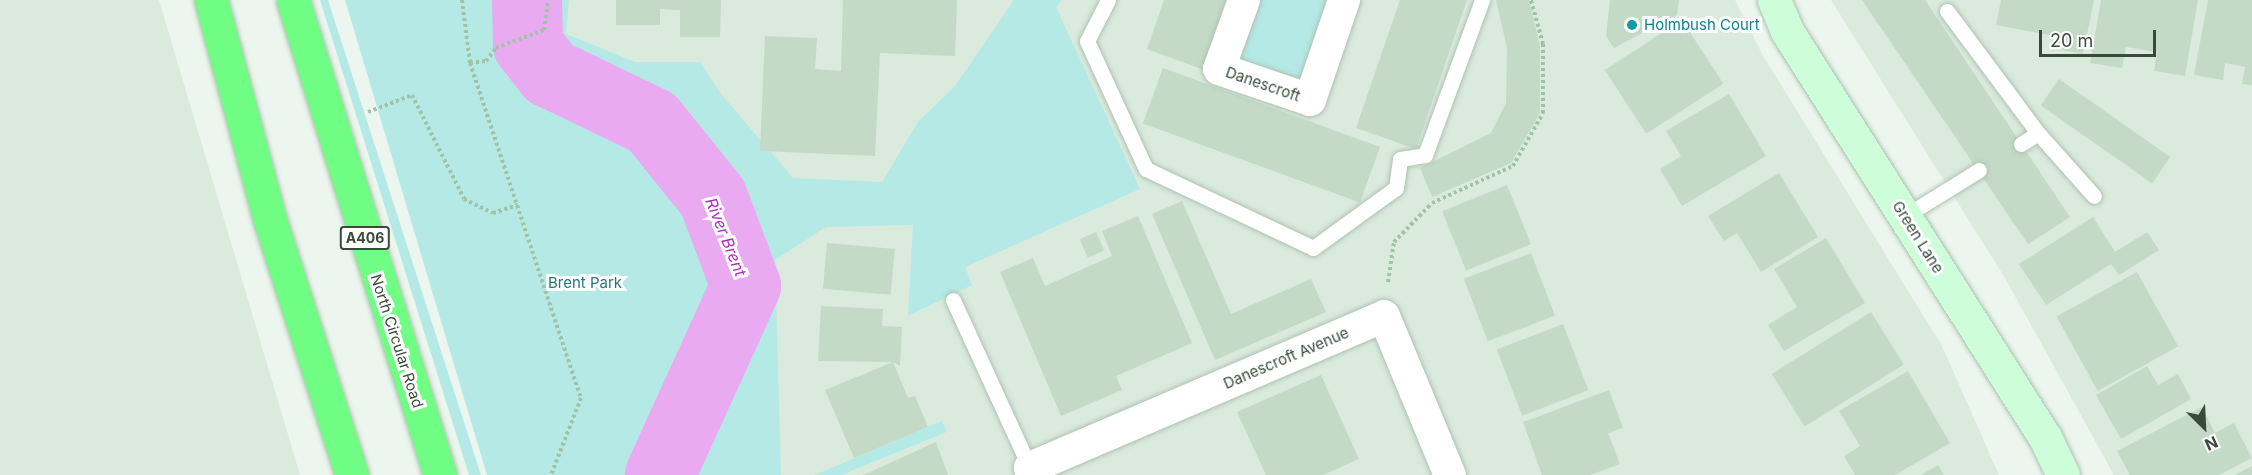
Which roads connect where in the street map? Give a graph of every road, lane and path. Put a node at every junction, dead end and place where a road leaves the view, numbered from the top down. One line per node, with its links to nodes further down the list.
1 (211, 0): 23 (highway)
2 (294, 0): 24 (highway, North Circular Road / A406)
3 (462, 0): 12 (path)
4 (548, 0): 12 (path)
5 (1108, 0): 8 (lane)
6 (1244, 0): 7 (street, Danescroft)
7 (1344, 0)
8 (1482, 0)
9 (1531, 0): 21 (path)
10 (1774, 0): 19 (street, Green Lane)
11 (1947, 11): 14 (lane)
12 (470, 63): 18 (path)
13 (368, 112): 18 (path)
14 (2038, 134): 15 (lane); 17 (lane)
15 (2021, 144)
16 (1979, 170): 19 (lane)
17 (2094, 196)
18 (518, 205): 25 (path)
19 (1905, 216): 27 (street, Green Lane)
20 (953, 300): 22 (lane)
21 (1384, 316): 22 (street, Danescroft Avenue); 26 (street)
22 (1032, 471)
23 (352, 475)
24 (440, 475)
25 (551, 475)
26 (1449, 475)
27 (2063, 475)

